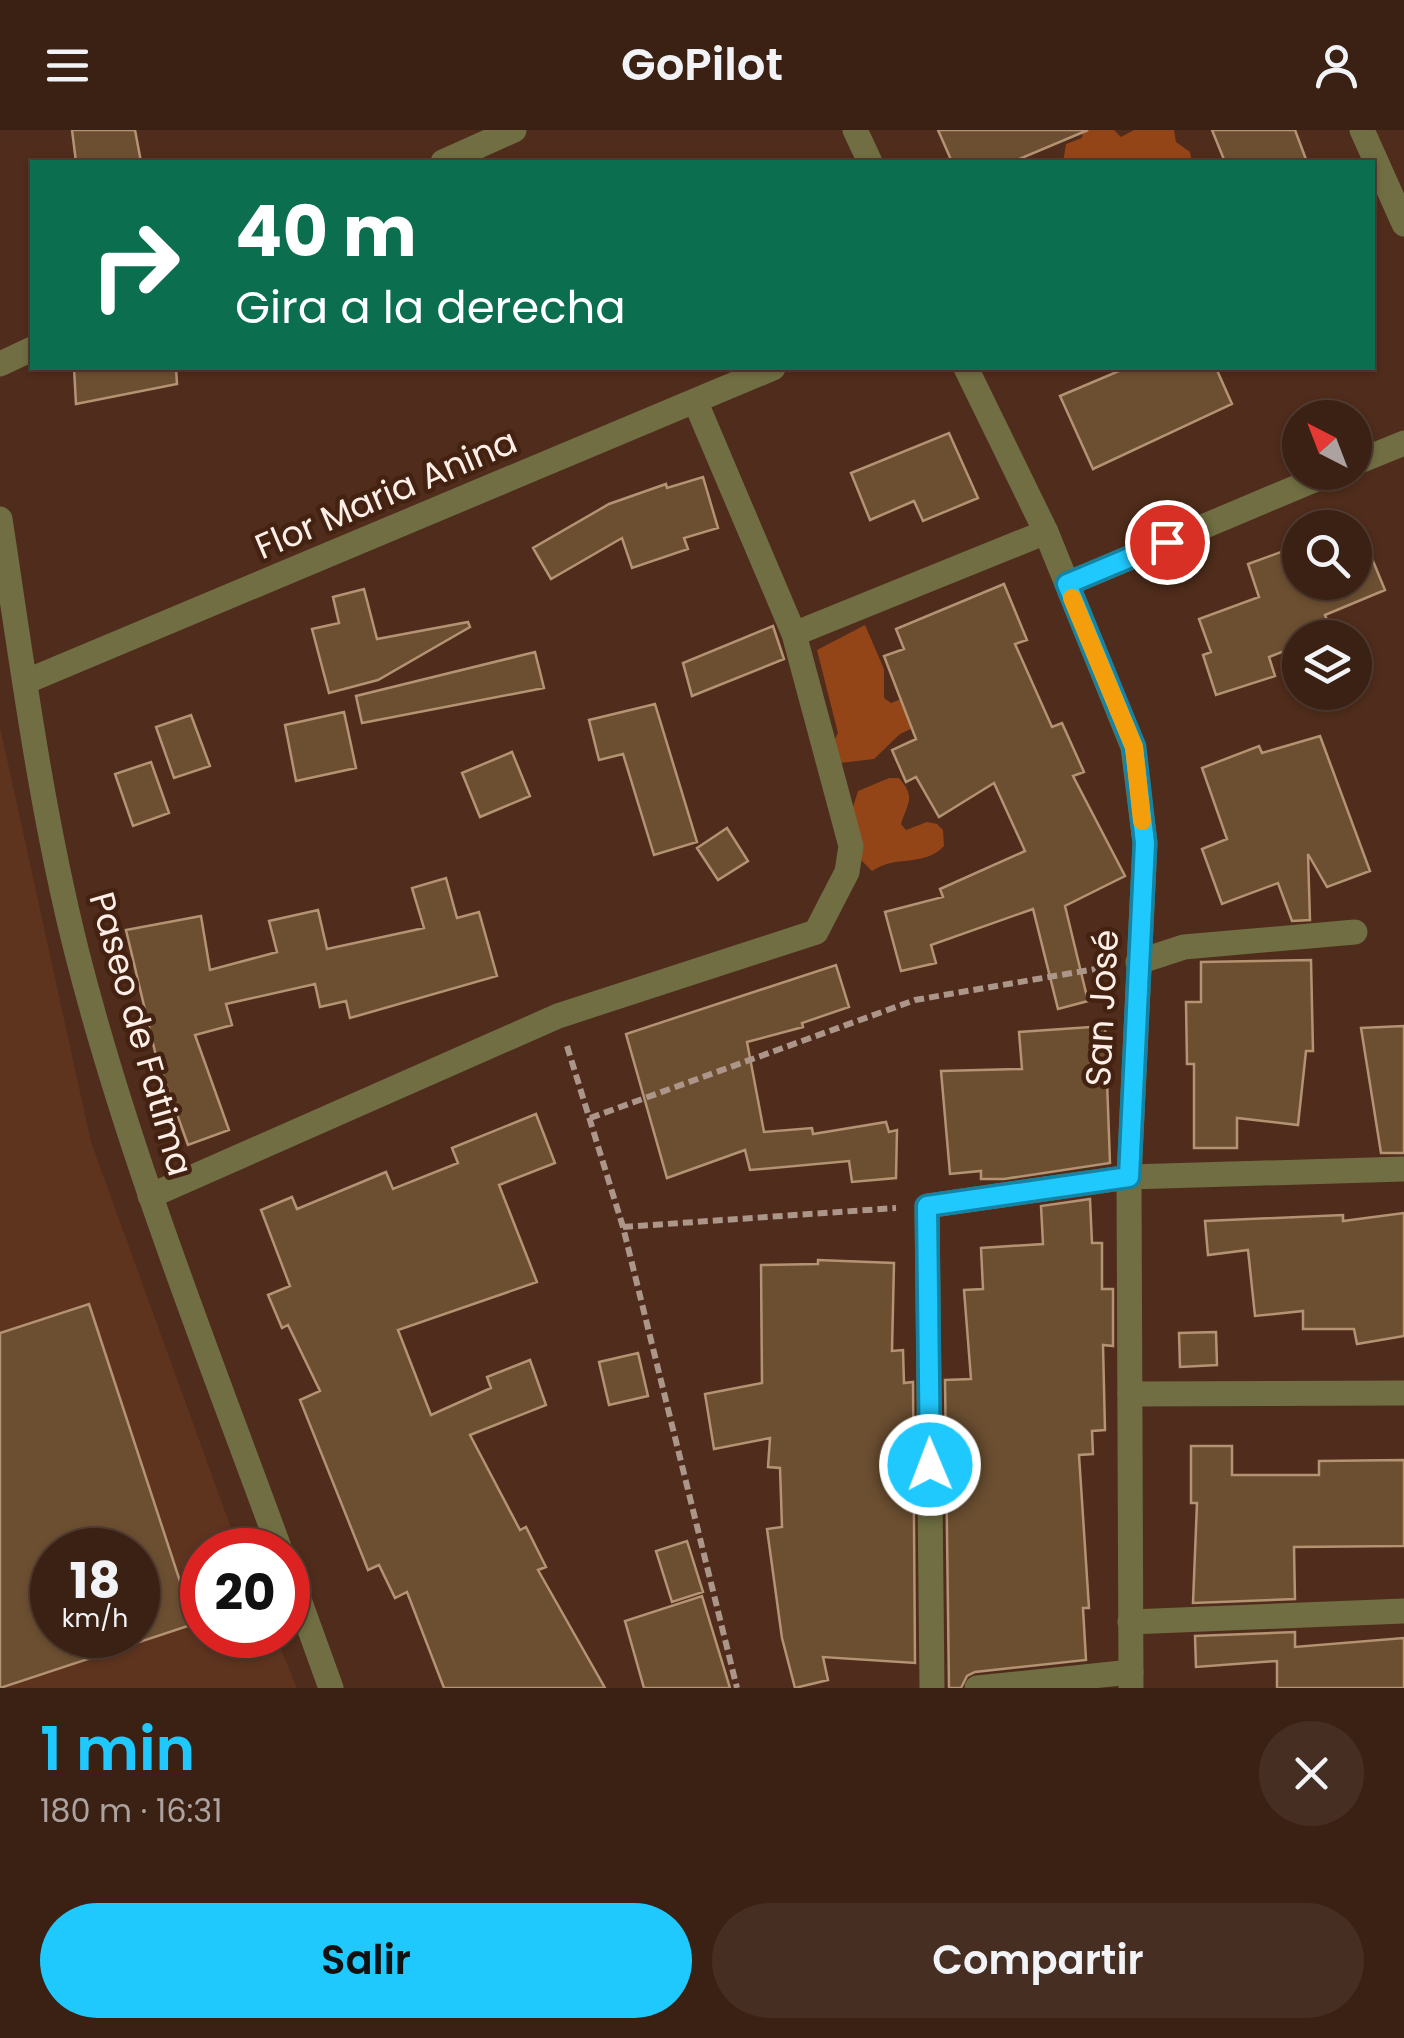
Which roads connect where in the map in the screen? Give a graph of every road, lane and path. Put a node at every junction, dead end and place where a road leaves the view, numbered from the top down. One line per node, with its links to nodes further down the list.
1 (514, 130): 4 (street)
2 (854, 130): 5 (street)
3 (1362, 130): 6 (street)
4 (447, 160)
5 (869, 160)
6 (1404, 224)
7 (30, 351): 8 (street)
8 (0, 364)
9 (769, 370): 11 (street, Flor Maria Anina)
10 (967, 370): 16 (street, San José)
11 (696, 403): 18 (street); 19 (street, Flor Maria Anina)
12 (1404, 443): 13 (street)
13 (1372, 456)
14 (1290, 490): 17 (street)
15 (0, 519): 19 (street, Paseo de Fatima)
16 (1046, 532): 17 (street, San José); 18 (street)
17 (1067, 584): 21 (street, San José)
18 (794, 634): 22 (street)
19 (25, 682): 26 (street, Paseo de Fatima)
20 (1355, 932): 21 (street)
21 (1138, 962): 23 (path); 25 (street, San José)
22 (558, 1016): 23 (path); 26 (street)
23 (590, 1118): 28 (path)
24 (1404, 1169): 25 (street)
25 (1129, 1177): 27 (street); 30 (street, San José)
26 (150, 1196): 31 (street, Paseo de Fatima)
27 (927, 1206): 28 (path); 38 (street)
28 (623, 1226): 37 (path)
29 (1404, 1393): 30 (street)
30 (1130, 1394): 33 (street, San José)
31 (272, 1528)
32 (1404, 1612): 33 (street)
33 (1130, 1622): 35 (street, San José)
34 (310, 1630): 36 (street)
35 (1131, 1680): 39 (street)
36 (331, 1688)
37 (737, 1688)
38 (932, 1688)
39 (977, 1688)

